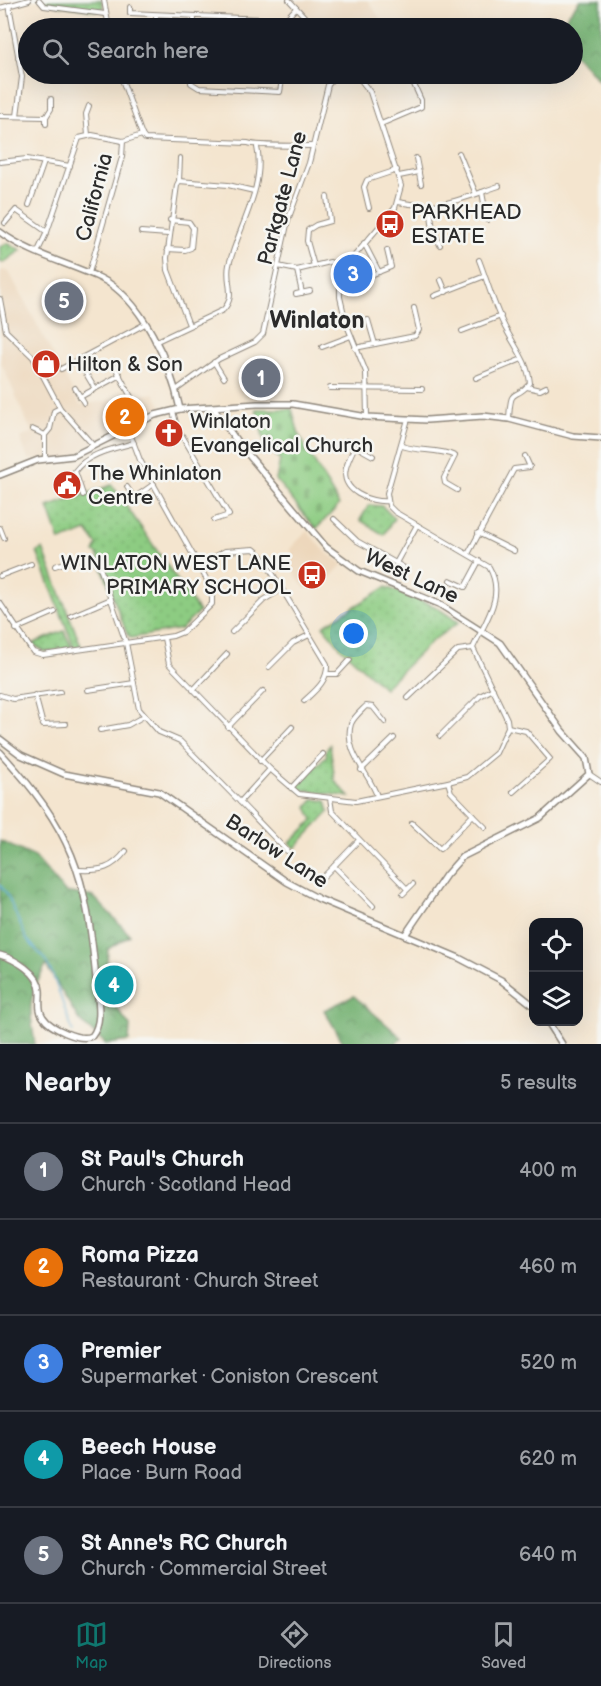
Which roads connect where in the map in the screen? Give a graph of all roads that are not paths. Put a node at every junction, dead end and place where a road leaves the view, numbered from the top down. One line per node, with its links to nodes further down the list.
1 (29, 0): 5 (street)
2 (39, 0): 9 (street)
3 (104, 0): 9 (street)
4 (289, 0): 8 (street)
5 (9, 5): 7 (street); 16 (street)
6 (130, 7): 10 (street)
7 (0, 8)
8 (296, 8): 14 (street); 15 (street)
9 (105, 14): 12 (street)
10 (156, 15): 11 (street)
11 (194, 16): 13 (street)
12 (106, 18)
13 (236, 18)
14 (287, 18)
15 (306, 18)
16 (18, 57)
17 (21, 84): 27 (street)
18 (124, 84): 32 (street)
19 (193, 84): 20 (street)
20 (281, 84)
21 (329, 84): 35 (street, Parkgate Lane)
22 (364, 84): 30 (street)
23 (414, 84): 30 (street)
24 (51, 99): 28 (street)
25 (89, 106): 31 (street)
26 (0, 116): 27 (street)
27 (17, 116): 28 (street)
28 (46, 117): 29 (street)
29 (46, 124)
30 (381, 124): 42 (street)
31 (88, 135): 33 (street); 41 (street)
32 (142, 135): 33 (street, California); 34 (street)
33 (123, 141): 75 (street, California)
34 (257, 147): 35 (street); 48 (street)
35 (312, 147): 70 (street, Parkgate Lane)
36 (459, 153): 50 (street)
37 (180, 158): 45 (street)
38 (416, 158): 43 (street)
39 (0, 162): 40 (street)
40 (44, 162): 41 (street); 53 (street)
41 (70, 166): 59 (street)
42 (397, 170): 44 (street); 55 (street)
43 (419, 172): 44 (street); 46 (street)
44 (399, 176): 52 (street)
45 (179, 181): 48 (street); 56 (street)
46 (421, 184)
47 (499, 186): 49 (street)
48 (254, 191): 89 (street)
49 (482, 192): 50 (street); 57 (street)
50 (476, 194): 54 (street)
51 (327, 197): 71 (street)
52 (398, 201): 54 (street); 64 (street)
53 (29, 205)
54 (429, 207): 65 (street)
55 (369, 208)
56 (170, 220): 62 (street); 66 (street)
57 (487, 220)
58 (5, 223): 59 (street)
59 (47, 232): 68 (street)
60 (141, 232): 62 (street)
61 (2, 233): 63 (street); 68 (street)
62 (168, 234): 66 (street)
63 (0, 241)
64 (364, 243): 72 (street); 74 (street)
65 (440, 245)
66 (167, 249): 89 (street)
67 (387, 250): 74 (street)
68 (36, 254): 75 (street)
69 (479, 260): 76 (street)
70 (278, 266): 73 (street); 100 (street, Parkgate Lane)
71 (314, 266): 72 (street); 73 (street)
72 (344, 268): 93 (street)
73 (297, 270): 81 (street)
74 (379, 272): 77 (street)
75 (89, 273): 88 (street)
76 (485, 276): 80 (street); 86 (street)
77 (361, 279)
78 (441, 280): 80 (street)
79 (310, 291): 81 (street)
80 (446, 292): 83 (street)
81 (302, 293): 82 (street)
82 (296, 294)
83 (435, 296)
84 (0, 299): 91 (street)
85 (414, 308): 95 (street)
86 (501, 316): 92 (street); 98 (street)
87 (368, 321): 95 (street)
88 (145, 324): 94 (street); 99 (street)
89 (189, 325): 94 (street)
90 (0, 328): 91 (street)
91 (6, 330): 117 (street)
92 (462, 331)
93 (351, 336): 96 (street); 97 (street)
94 (154, 342): 113 (street)
95 (375, 344): 97 (street)
96 (322, 347)
97 (355, 348): 111 (street)
98 (522, 359): 105 (street); 106 (street)
99 (78, 360): 102 (street); 110 (street)
100 (214, 362): 104 (street); 113 (street)
101 (115, 366): 103 (street)
102 (61, 369)
103 (120, 375): 110 (street); 115 (street)
104 (224, 378)
105 (476, 378)
106 (527, 387): 107 (street); 123 (street)
107 (546, 387)
108 (75, 388): 114 (street)
109 (330, 388): 111 (street)
110 (94, 389): 114 (street)
111 (368, 389): 112 (street); 121 (street)
112 (422, 389)
113 (176, 390): 119 (street)
114 (80, 397): 116 (street)
115 (130, 397)
116 (84, 403)
117 (60, 408): 126 (street); 130 (street)
118 (214, 408): 119 (street); 121 (street); 165 (street, West Lane)
119 (180, 409): 120 (street)
120 (173, 410): 124 (street); 143 (street)
121 (367, 417): 122 (street)
122 (408, 419): 123 (street); 132 (street)
123 (509, 419): 127 (street)
124 (127, 428): 129 (street); 130 (street)
125 (32, 429): 126 (street)
126 (45, 435): 135 (street)
127 (601, 438)
128 (347, 441): 131 (street)
129 (134, 443): 137 (street); 140 (street)
130 (92, 444): 135 (street)
131 (355, 446): 133 (street); 141 (street)
132 (402, 446): 139 (street); 141 (street)
133 (373, 456)
134 (525, 456): 146 (street)
135 (45, 458): 136 (street)
136 (0, 475)
137 (154, 484): 138 (street); 153 (street)
138 (127, 487)
139 (457, 490)
140 (83, 495)
141 (388, 501): 144 (street)
142 (334, 519): 151 (street)
143 (214, 520)
144 (417, 525): 149 (street); 151 (street)
145 (0, 528): 147 (street)
146 (478, 533): 148 (street); 149 (street)
147 (4, 538)
148 (514, 552)
149 (468, 554): 150 (street)
150 (479, 561): 157 (street); 165 (street)
151 (396, 563): 155 (street)
152 (31, 564): 156 (street)
153 (200, 565): 158 (street); 168 (street)
154 (55, 566): 159 (street)
155 (403, 567)
156 (0, 576)
157 (450, 580)
158 (282, 589): 166 (street); 167 (street)
159 (111, 599): 163 (street); 169 (street)
160 (0, 603): 161 (street)
161 (2, 612): 164 (street)
162 (55, 612): 164 (street)
163 (71, 616)
164 (16, 629): 169 (street)
165 (481, 631): 170 (street); 200 (street, West Lane)
166 (232, 632)
167 (309, 635): 173 (street); 174 (street)
168 (164, 638): 169 (street); 178 (street)
169 (126, 644): 175 (street)
170 (473, 648): 176 (street); 183 (street)
171 (227, 654): 178 (street)
172 (350, 660): 174 (street)
173 (269, 667)
174 (328, 674): 184 (street)
175 (134, 683): 177 (street); 185 (street)
176 (493, 689): 190 (street); 192 (street)
177 (88, 690)
178 (194, 690): 188 (street)
179 (263, 691): 188 (street)
180 (60, 692): 182 (street)
181 (0, 695): 182 (street)
182 (35, 695): 187 (street)
183 (408, 698)
184 (304, 701)
185 (144, 716): 191 (street); 207 (street)
186 (385, 722): 199 (street)
187 (66, 724)
188 (228, 727): 197 (street)
189 (292, 727): 197 (street)
190 (508, 727): 201 (street); 204 (street)
191 (100, 730)
192 (440, 736)
193 (0, 738): 221 (street, Barlow Lane)
194 (394, 738): 199 (street)
195 (0, 752): 215 (street)
196 (323, 754): 203 (street)
197 (260, 761): 198 (street)
198 (270, 769): 203 (street); 207 (street)
199 (361, 770): 205 (street)
200 (589, 774): 202 (street); 221 (street)
201 (448, 782): 205 (street); 208 (street)
202 (601, 782)
203 (291, 789): 206 (street)
204 (513, 792)
205 (376, 796): 206 (street)
206 (330, 798): 211 (street)
207 (240, 802): 213 (street)
208 (473, 815): 209 (street); 210 (street)
209 (412, 823)
210 (485, 826)
211 (359, 840): 214 (street); 218 (street)
212 (126, 851): 215 (street)
213 (287, 851)
214 (334, 866): 216 (street); 220 (street)
215 (79, 870): 225 (street)
216 (324, 876)
217 (413, 884): 218 (street)
218 (407, 889): 219 (street)
219 (403, 894)
220 (373, 906)
221 (405, 935): 223 (street, Barlow Lane)
222 (0, 955): 225 (street)
223 (529, 1002)
224 (551, 1026): 226 (street)
225 (80, 1041)
226 (562, 1044)

